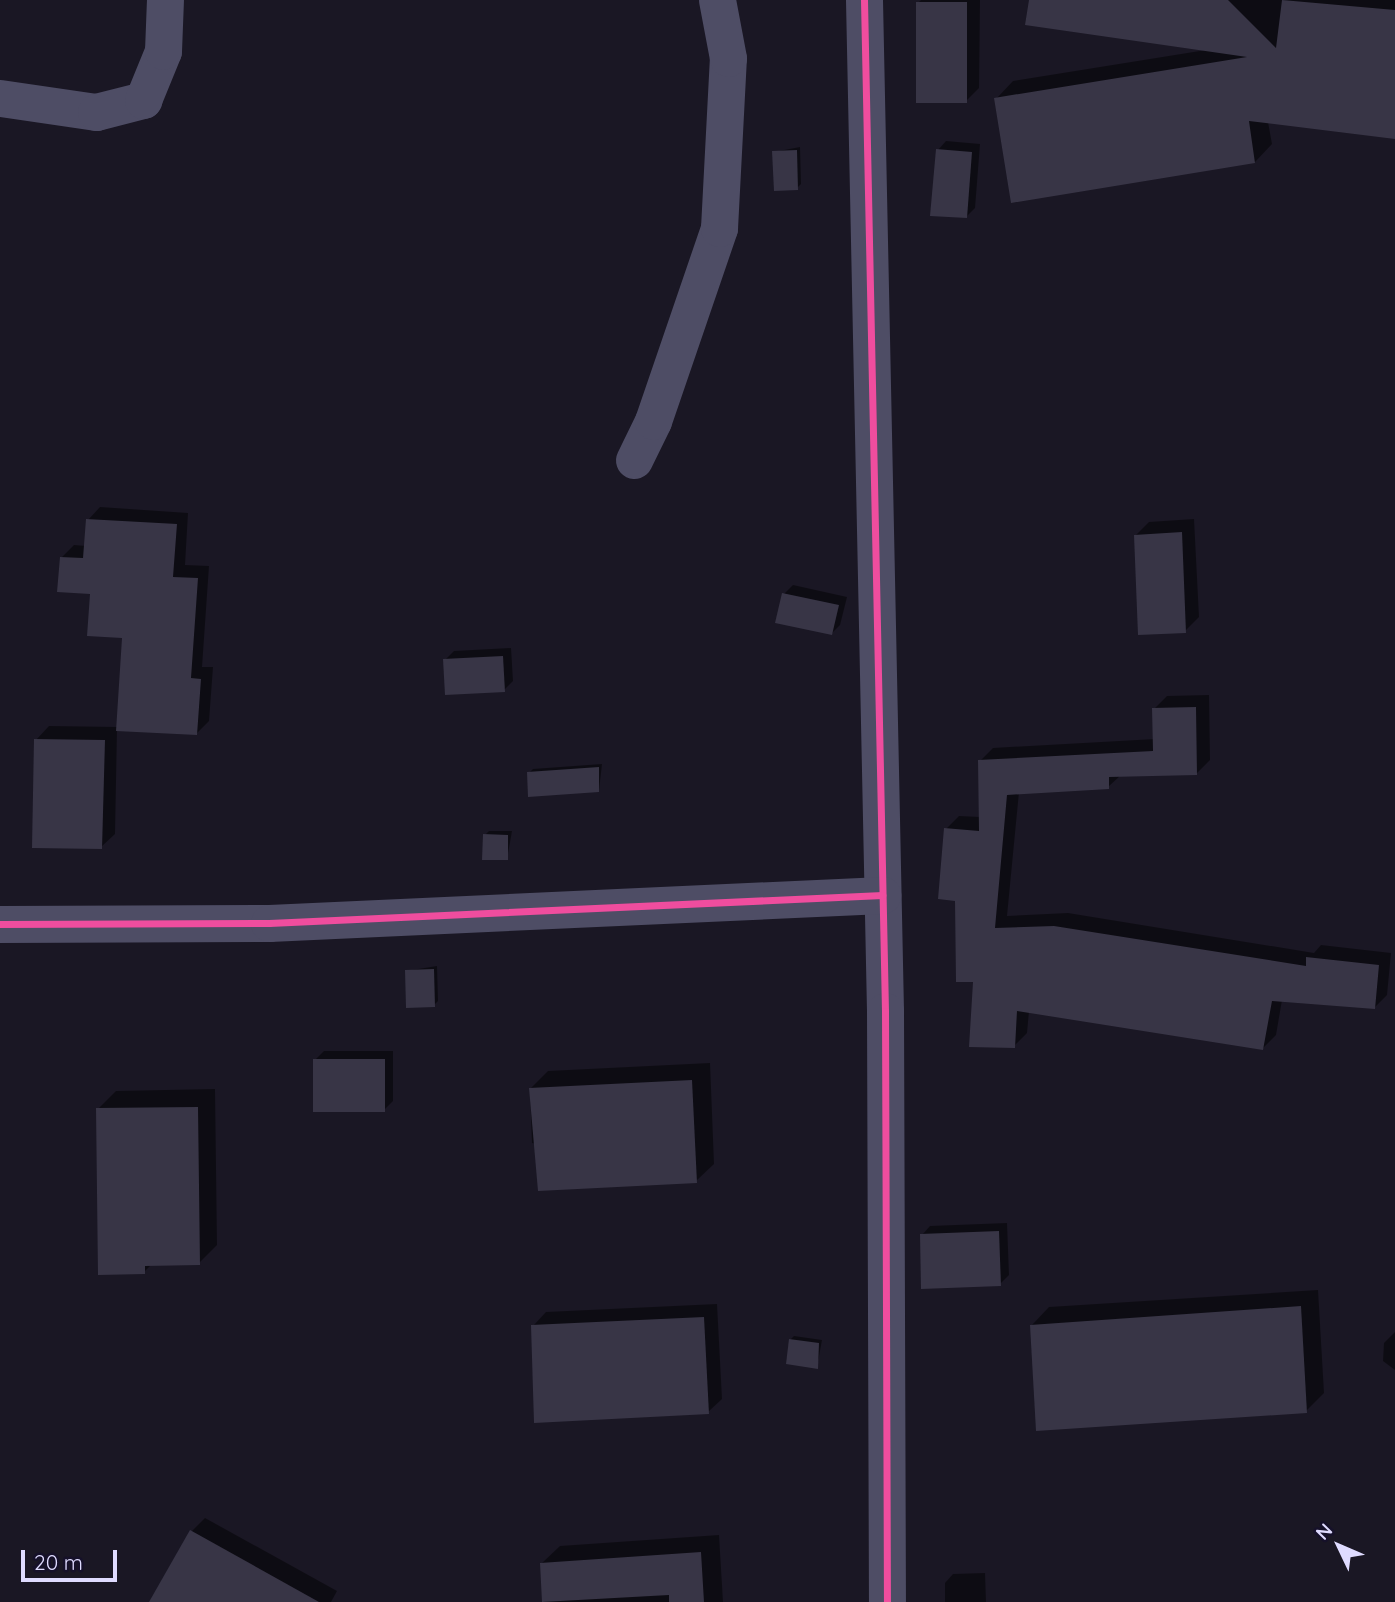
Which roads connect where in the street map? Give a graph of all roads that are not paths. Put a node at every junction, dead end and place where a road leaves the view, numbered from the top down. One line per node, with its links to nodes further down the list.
1 (165, 0): 4 (street)
2 (717, 0): 5 (street)
3 (864, 0): 6 (street)
4 (0, 98)
5 (634, 460)
6 (882, 895): 7 (street); 8 (street)
7 (0, 925)
8 (887, 1602)

